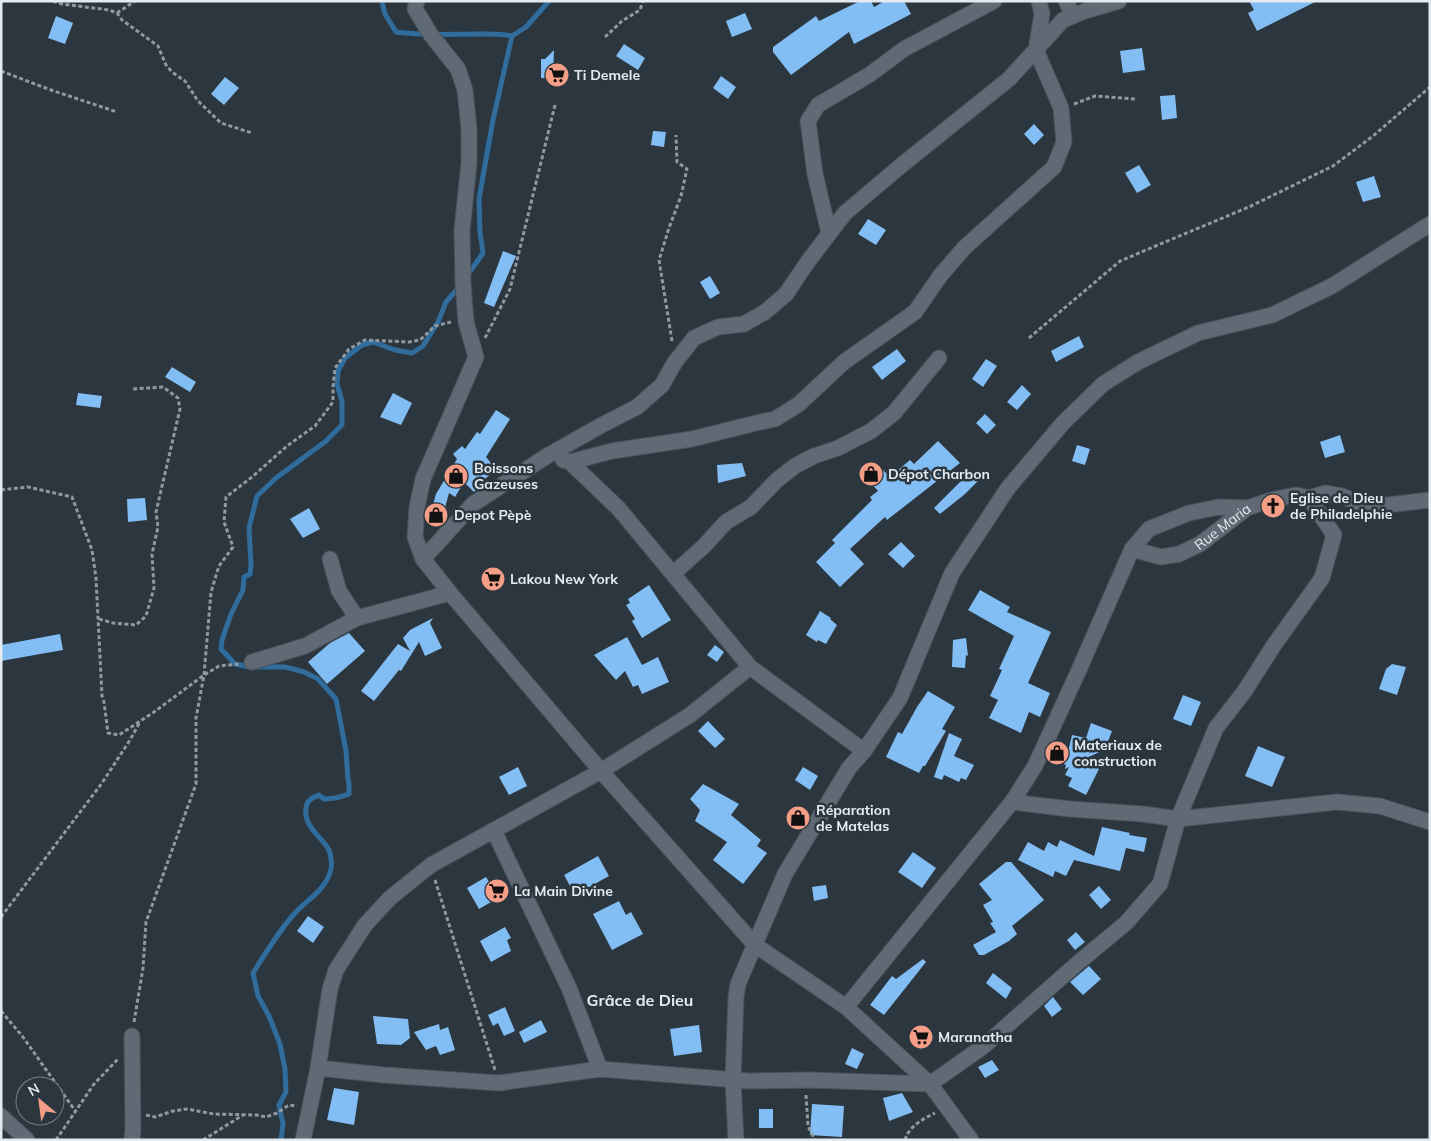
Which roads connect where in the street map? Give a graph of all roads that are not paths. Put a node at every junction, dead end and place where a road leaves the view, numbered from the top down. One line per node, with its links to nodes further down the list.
1 (417, 1): 18 (street)
2 (994, 1): 9 (street)
3 (1039, 1): 7 (street)
4 (1066, 1): 6 (street)
5 (1119, 1): 6 (street)
6 (1073, 16): 7 (street)
7 (1036, 50): 9 (street); 12 (street)
8 (1430, 224): 24 (street)
9 (829, 233): 11 (street)
10 (939, 358): 19 (street)
11 (547, 456): 12 (street); 18 (street)
12 (570, 462): 19 (street)
13 (1308, 498): 14 (street, Rue Maria); 15 (street, Rue Maria); 27 (street)
14 (1430, 500)
15 (1246, 508): 16 (street); 16 (street, Rue Maria)
16 (1132, 549): 26 (street)
17 (330, 559): 21 (street)
18 (423, 559): 20 (street)
19 (674, 574): 23 (street)
20 (450, 593): 21 (street); 25 (street)
21 (357, 618): 22 (street)
22 (252, 662)
23 (750, 667): 24 (street); 25 (street)
24 (864, 751): 30 (street)
25 (602, 771): 29 (street); 30 (street)
26 (1012, 802): 27 (street); 31 (street)
27 (1178, 819): 28 (street); 36 (street)
28 (1430, 822)
29 (494, 831): 33 (street); 34 (street)
30 (755, 945): 31 (street); 35 (street)
31 (846, 1007): 36 (street)
32 (132, 1036): 39 (street)
33 (318, 1068): 34 (street); 40 (street)
34 (600, 1069): 35 (street)
35 (734, 1080): 36 (street); 41 (street)
36 (930, 1084): 42 (street)
37 (1, 1116): 38 (street)
38 (27, 1140)
39 (132, 1140)
40 (304, 1140)
41 (736, 1140)
42 (971, 1140)

